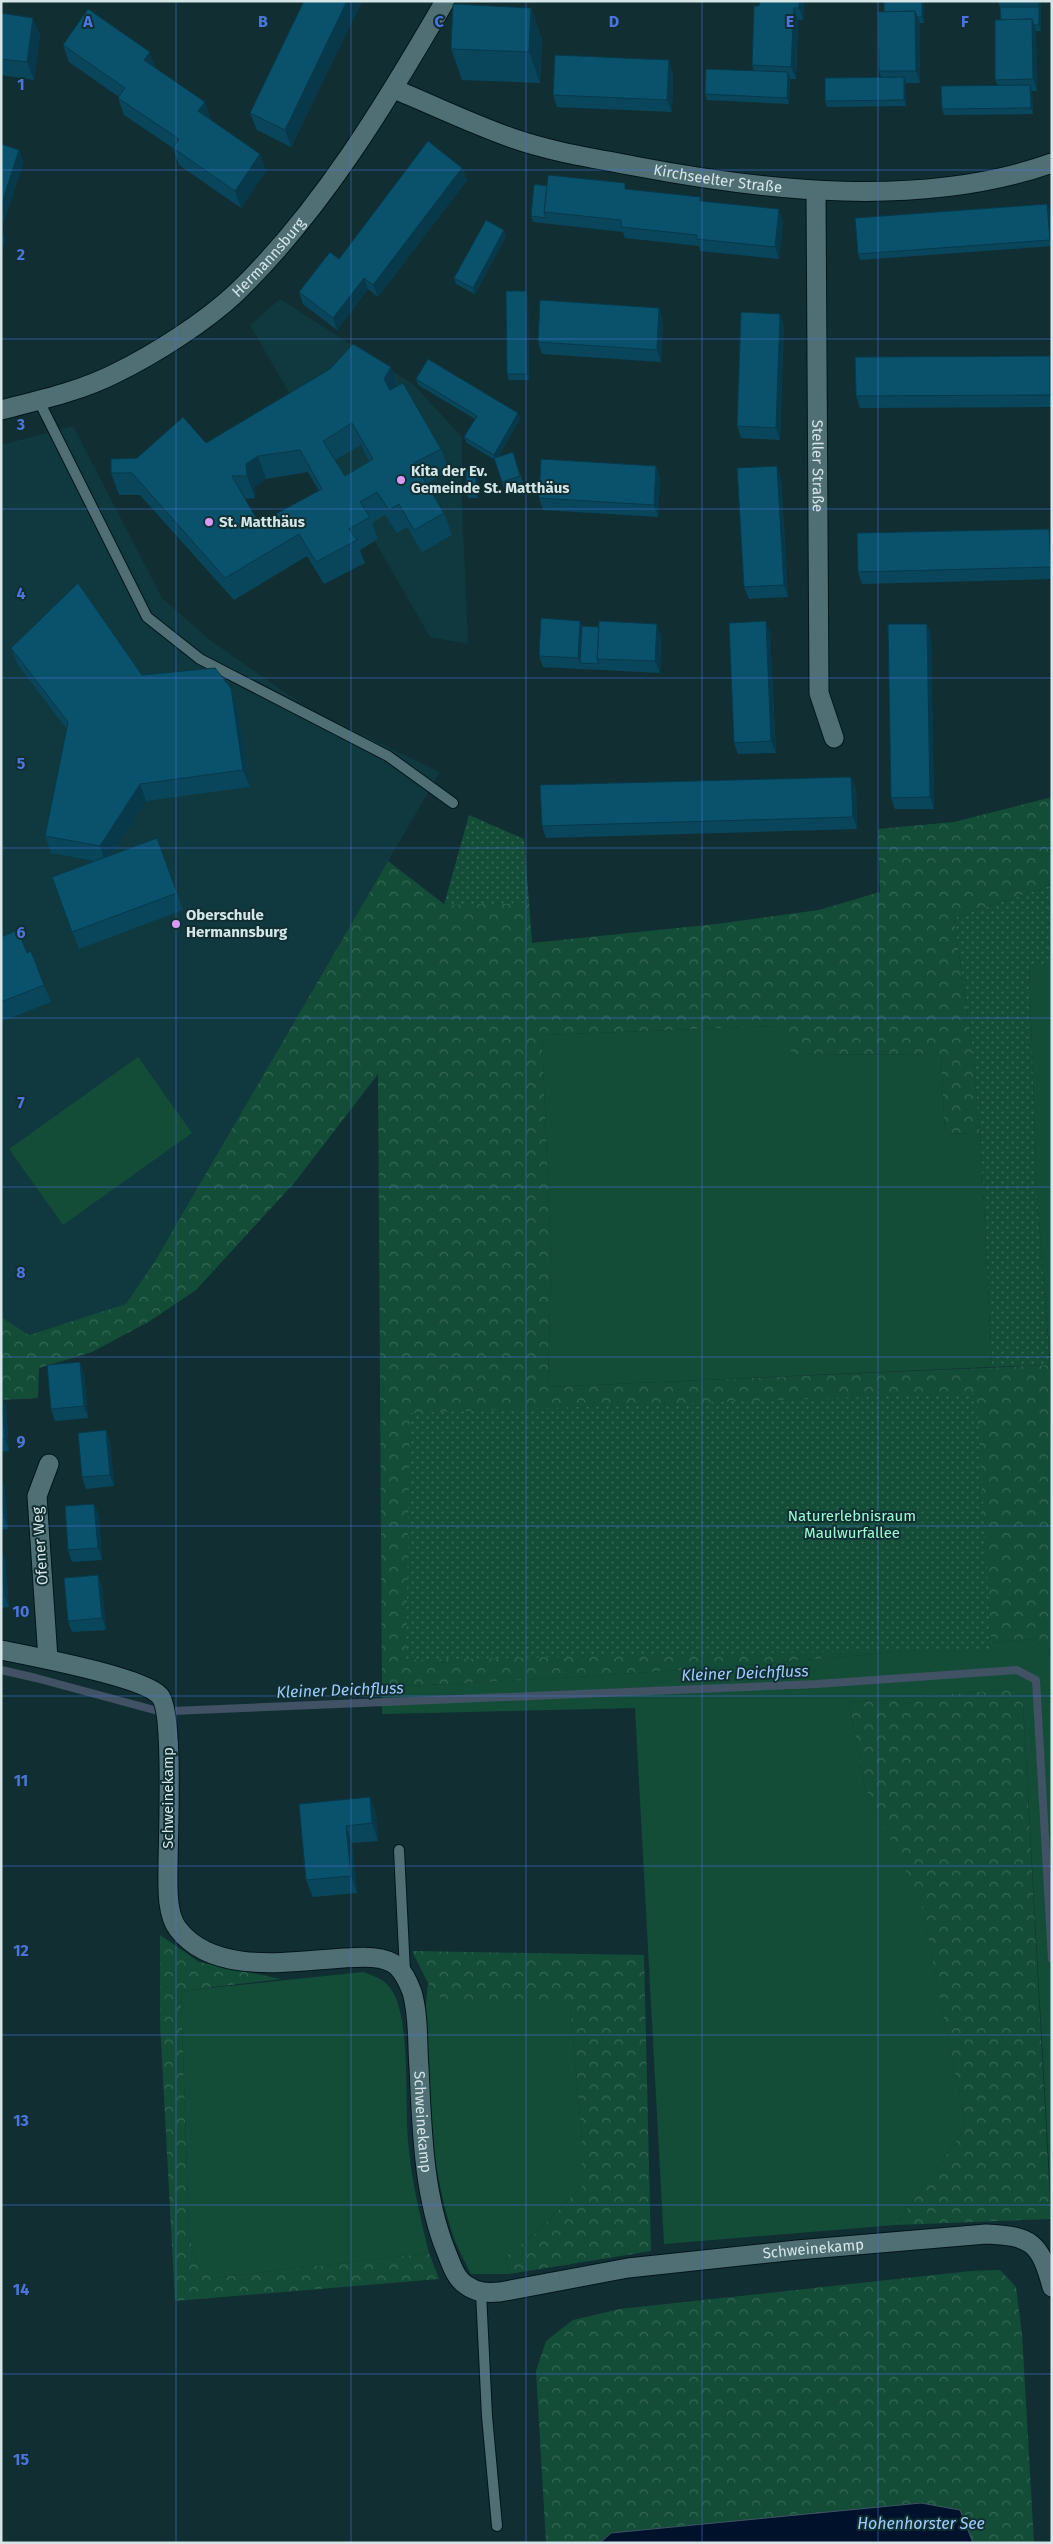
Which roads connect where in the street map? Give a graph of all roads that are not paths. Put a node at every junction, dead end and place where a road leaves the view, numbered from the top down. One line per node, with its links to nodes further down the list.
1 (445, 1): 2 (street, Hermannsburg)
2 (394, 89): 4 (street, Kirchseelter Straße); 5 (street, Hermannsburg)
3 (1052, 163): 4 (street, Kirchseelter Straße)
4 (816, 192): 7 (street, Steller Straße)
5 (39, 401): 6 (street, Hermannsburg); 8 (lane)
6 (1, 410)
7 (834, 738)
8 (453, 803)
9 (49, 1464): 11 (street, Ofener Weg)
10 (1, 1650): 11 (street, Schweinekamp)
11 (48, 1659): 13 (street, Schweinekamp)
12 (399, 1850): 13 (lane)
13 (405, 1976): 15 (street, Schweinekamp)
14 (1052, 2287): 15 (street, Schweinekamp)
15 (481, 2293): 16 (lane)
16 (497, 2526)

